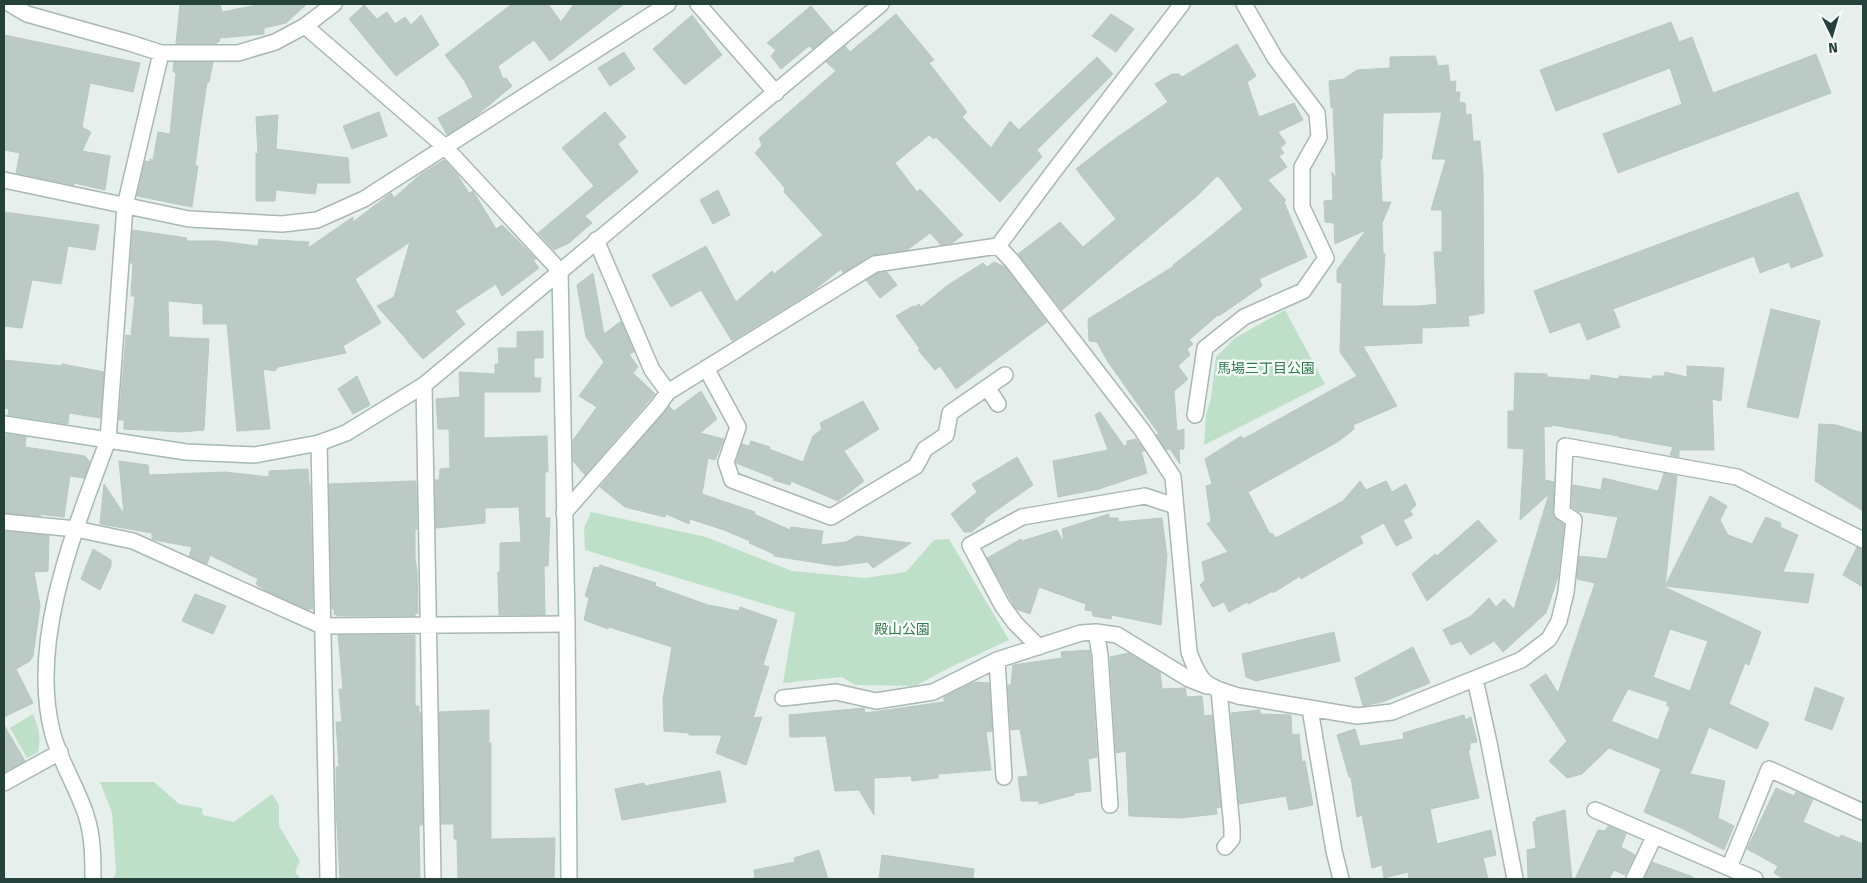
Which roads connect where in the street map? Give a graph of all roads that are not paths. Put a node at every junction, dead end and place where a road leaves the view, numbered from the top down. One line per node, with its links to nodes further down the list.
1 (10, 4): 9 (street)
2 (334, 4): 8 (street)
3 (668, 4): 11 (street)
4 (698, 4): 10 (street)
5 (881, 4): 10 (street)
6 (1182, 4): 15 (street)
7 (1244, 4): 23 (street)
8 (305, 26): 9 (street); 11 (street)
9 (161, 53): 13 (street)
10 (776, 93): 14 (street)
11 (444, 146): 13 (street); 16 (street)
12 (4, 180): 13 (street)
13 (125, 206): 25 (street)
14 (596, 240): 16 (street); 21 (street)
15 (998, 246): 17 (street); 27 (street)
16 (560, 271): 19 (street); 28 (street)
17 (706, 368): 20 (street); 21 (street)
18 (1005, 375): 20 (street)
19 (424, 385): 26 (street); 33 (street)
20 (987, 388): 22 (street)
21 (668, 392): 28 (street)
22 (998, 404)
23 (1195, 415)
24 (4, 424): 25 (street)
25 (108, 440): 26 (street); 30 (street)
26 (319, 443): 34 (street)
27 (1175, 506): 36 (street); 39 (street)
28 (564, 513): 32 (street)
29 (4, 522): 30 (street)
30 (76, 529): 34 (street); 42 (street)
31 (1863, 540): 38 (street)
32 (567, 624): 33 (street); 54 (street)
33 (429, 625): 34 (street); 53 (street)
34 (322, 626): 52 (street)
35 (1096, 632): 36 (street); 39 (street); 45 (street)
36 (1039, 647): 37 (street)
37 (997, 660): 40 (street); 43 (street)
38 (1475, 679): 41 (street); 56 (street)
39 (1215, 689): 41 (street); 49 (street)
40 (783, 698)
41 (1310, 709): 55 (street)
42 (60, 752): 44 (street); 51 (street)
43 (1004, 777)
44 (4, 783)
45 (1110, 805)
46 (1595, 810): 48 (street)
47 (1863, 812): 50 (street)
48 (1654, 837): 50 (street); 57 (street)
49 (1225, 847)
50 (1729, 868): 58 (street)
51 (93, 879)
52 (328, 879)
53 (433, 879)
54 (569, 879)
55 (1341, 879)
56 (1515, 879)
57 (1634, 879)
58 (1755, 879)

